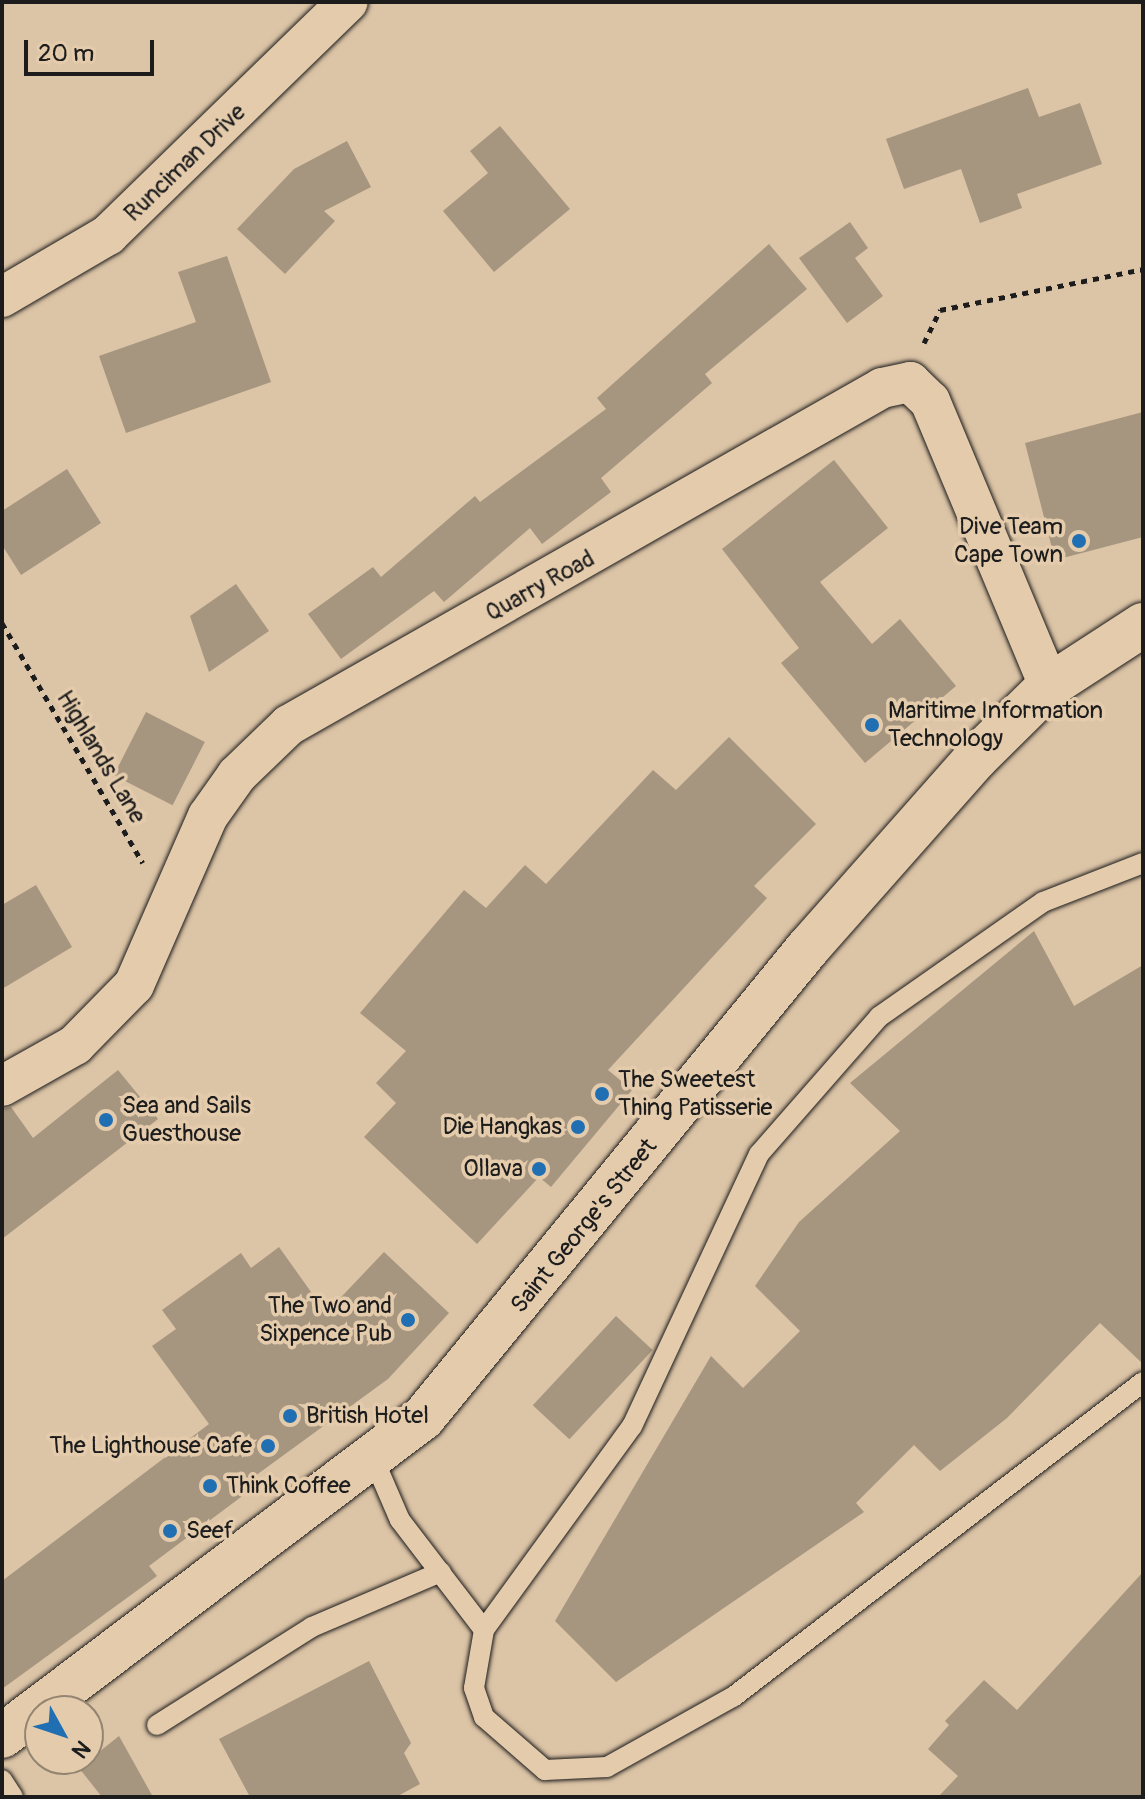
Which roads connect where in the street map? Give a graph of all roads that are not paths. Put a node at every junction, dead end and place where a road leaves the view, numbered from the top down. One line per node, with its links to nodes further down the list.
1 (348, 2): 2 (street, Runciman Drive)
2 (2, 297)
3 (1143, 625): 4 (main road, Saint George's Street)
4 (1049, 686): 6 (street, Quarry Road); 8 (main road, Saint George's Street)
5 (1143, 863): 10 (lane)
6 (2, 1086)
7 (1143, 1382): 10 (lane)
8 (374, 1460): 9 (lane); 12 (main road, Saint George's Street)
9 (441, 1572): 10 (lane); 11 (lane)
10 (484, 1630)
11 (157, 1725)
12 (2, 1736)
13 (2, 1780): 14 (lane)
14 (13, 1797)

